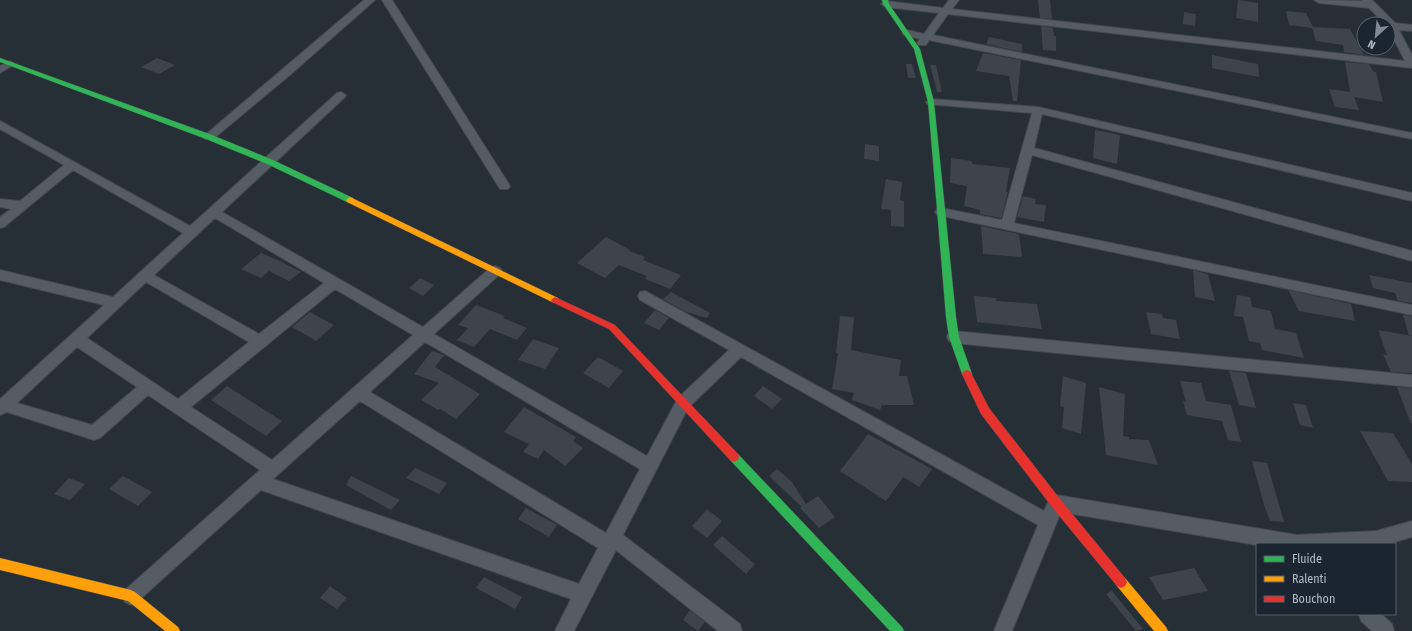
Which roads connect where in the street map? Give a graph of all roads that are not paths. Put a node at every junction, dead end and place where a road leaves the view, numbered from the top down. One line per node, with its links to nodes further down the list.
1 (370, 0): 24 (street)
2 (387, 0): 28 (street)
3 (954, 0): 7 (street)
4 (1320, 0): 6 (street)
5 (886, 2): 7 (street); 11 (street)
6 (1369, 2): 8 (street)
7 (945, 11): 13 (street); 17 (street)
8 (1382, 16)
9 (1396, 26): 10 (street)
10 (1412, 28)
11 (907, 32): 13 (street); 14 (street)
12 (1396, 34): 17 (street)
13 (926, 36): 14 (street); 23 (street)
14 (917, 49): 20 (street)
15 (0, 60): 16 (street)
16 (10, 64): 18 (street); 24 (street)
17 (1412, 65)
18 (0, 70)
19 (341, 95): 26 (street)
20 (931, 102): 21 (street); 32 (street)
21 (1038, 110): 25 (street); 29 (street)
22 (0, 124): 27 (street)
23 (1412, 136)
24 (209, 137): 26 (street)
25 (1027, 150): 35 (street); 37 (street)
26 (270, 162): 33 (street); 38 (street)
27 (72, 165): 31 (street); 36 (street)
28 (504, 186)
29 (1412, 197)
30 (0, 203): 31 (street)
31 (22, 206): 34 (street)
32 (941, 212): 35 (street); 46 (street)
33 (215, 213): 36 (street); 41 (street)
34 (0, 224)
35 (1007, 226): 44 (street)
36 (192, 234): 40 (street)
37 (1412, 256)
38 (495, 272): 45 (street); 54 (street)
39 (0, 275): 43 (street)
40 (146, 276): 43 (street); 48 (street)
41 (334, 282): 45 (street); 48 (street)
42 (645, 296): 49 (street)
43 (116, 303): 47 (street)
44 (1412, 310)
45 (424, 335): 52 (street); 56 (street)
46 (954, 337): 50 (street); 59 (street)
47 (77, 339): 51 (street); 53 (street)
48 (260, 342): 55 (street)
49 (738, 350): 54 (street); 60 (street)
50 (1412, 381)
51 (148, 386): 53 (street); 55 (street)
52 (359, 393): 57 (street); 62 (street)
53 (4, 401)
54 (683, 403): 56 (street); 72 (street)
55 (179, 407): 57 (street)
56 (650, 466): 62 (street)
57 (273, 470): 58 (street)
58 (259, 482): 66 (street); 67 (street)
59 (1056, 503): 60 (street); 63 (street); 74 (street)
60 (1048, 522): 73 (street)
61 (1412, 529): 64 (street)
62 (611, 541): 66 (street); 71 (street)
63 (1291, 543)
64 (1313, 543)
65 (0, 564): 67 (street)
66 (583, 594): 70 (street)
67 (131, 596): 69 (street)
68 (1369, 615): 75 (street)
69 (174, 631)
70 (564, 631)
71 (733, 631)
72 (898, 631)
73 (1003, 631)
74 (1162, 631)
75 (1385, 631)

